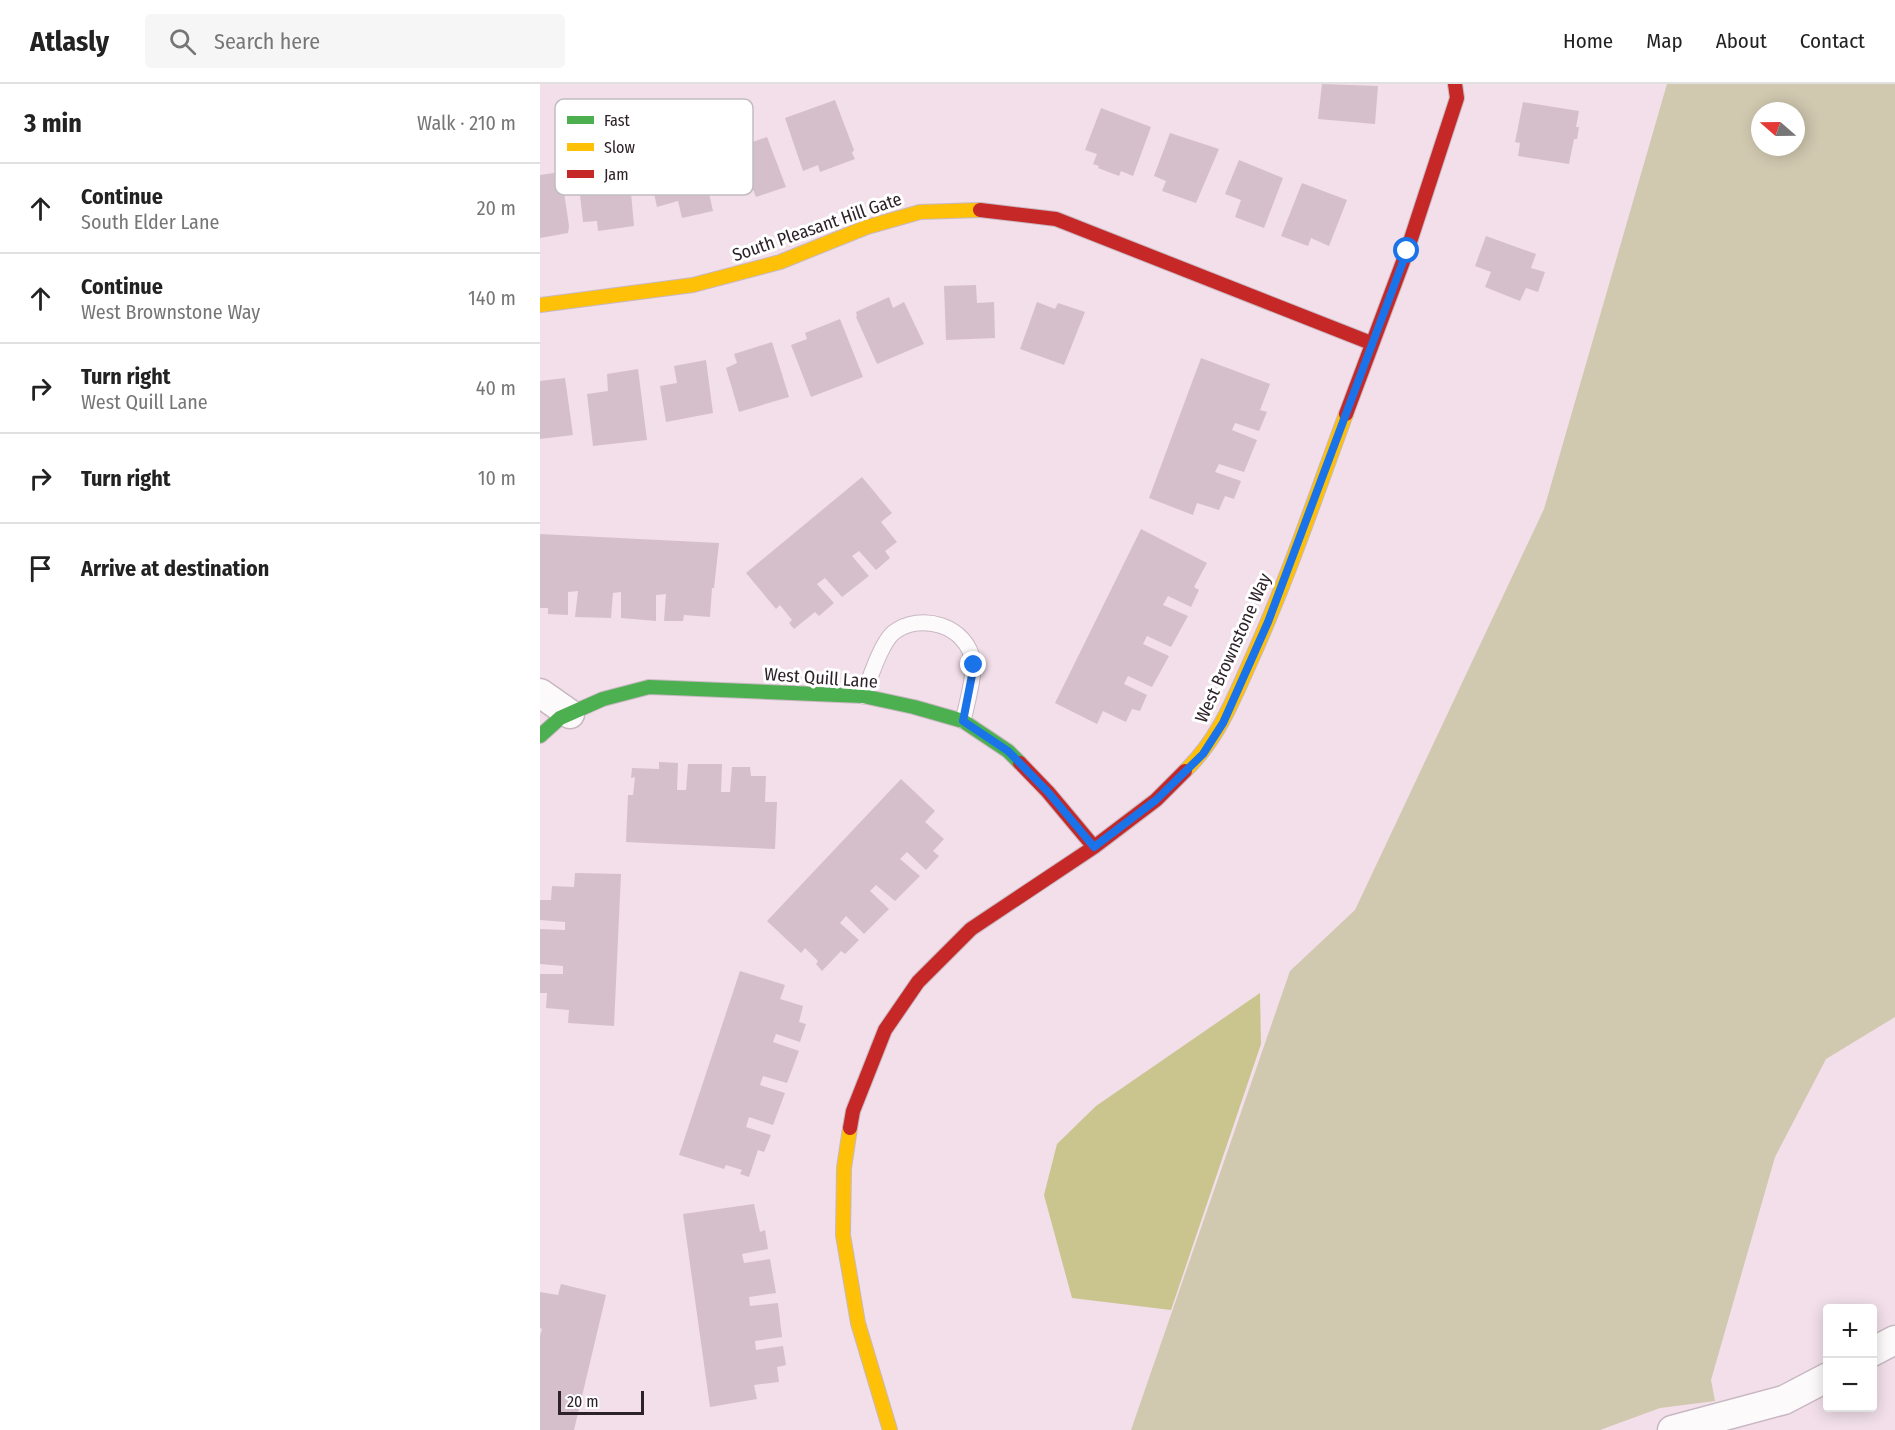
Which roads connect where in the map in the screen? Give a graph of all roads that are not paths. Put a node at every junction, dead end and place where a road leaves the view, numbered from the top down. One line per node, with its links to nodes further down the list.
1 (1455, 84): 3 (street, West Brownstone Way)
2 (540, 305): 3 (street, South Pleasant Hill Gate)
3 (1371, 343): 9 (street, West Brownstone Way)
4 (540, 693): 6 (street)
5 (863, 696): 6 (street, West Quill Lane); 7 (street, West Quill Lane); 7 (lane)
6 (570, 714): 8 (street, West Quill Lane)
7 (963, 721): 9 (street, West Quill Lane)
8 (540, 736)
9 (1094, 847): 13 (street, West Brownstone Way)
10 (1895, 1340): 11 (street)
11 (1877, 1349)
12 (1823, 1379): 14 (street)
13 (891, 1430)
14 (1672, 1430)

